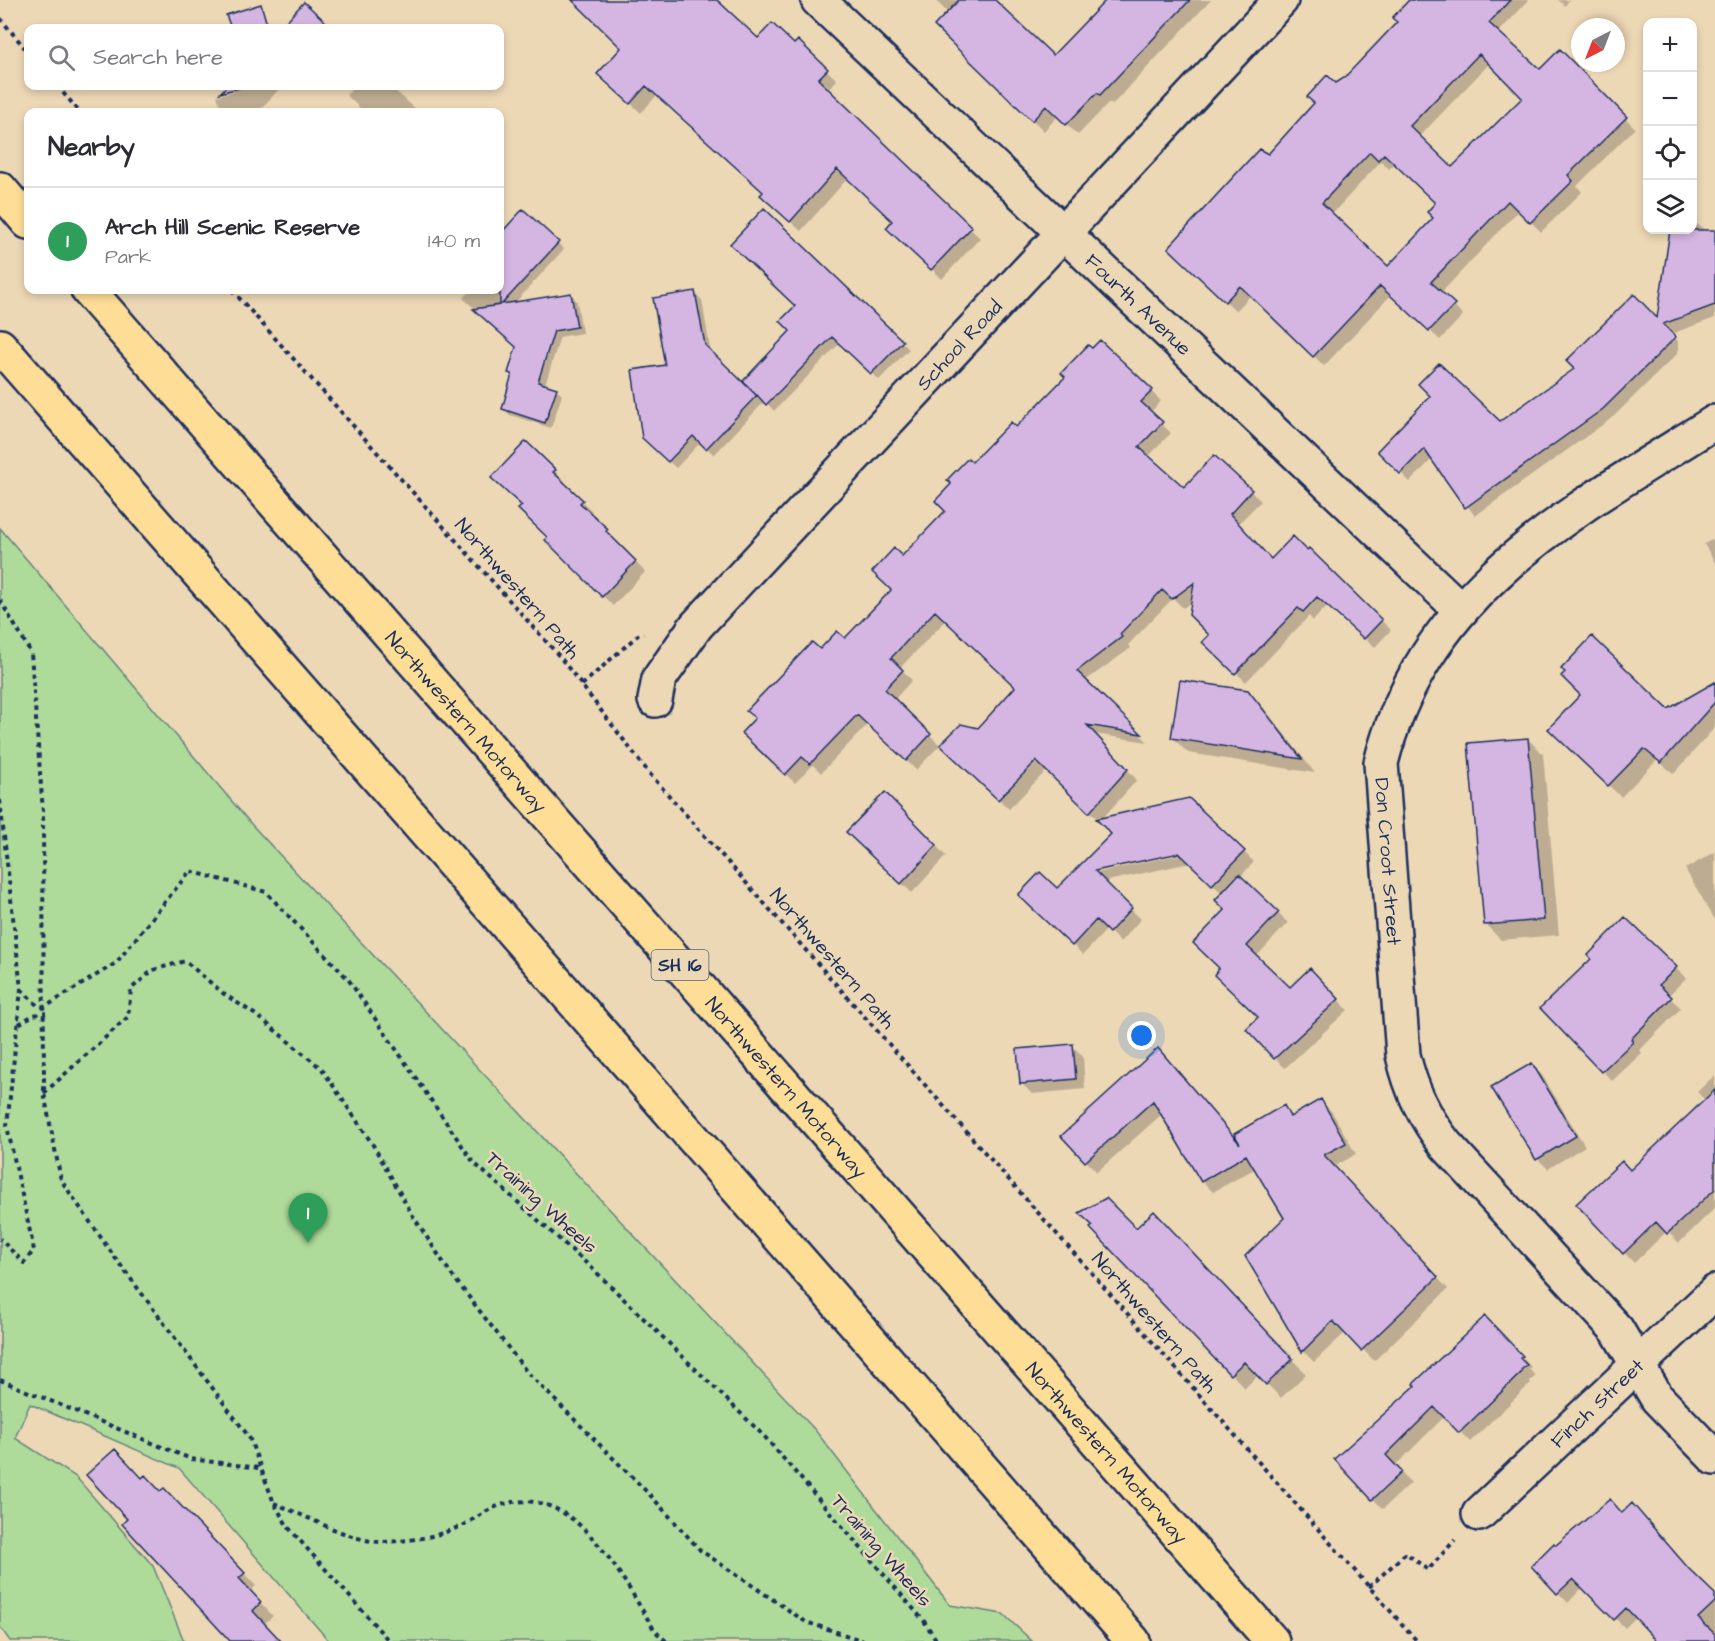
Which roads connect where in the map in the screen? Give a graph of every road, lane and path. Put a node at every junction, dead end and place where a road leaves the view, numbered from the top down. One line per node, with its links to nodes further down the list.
1 (818, 0): 9 (street, Fourth Avenue)
2 (1281, 0): 9 (street, School Road)
3 (0, 18): 4 (path)
4 (24, 47)
5 (61, 90): 6 (path)
6 (76, 108)
7 (0, 189): 8 (highway)
8 (24, 217)
9 (1063, 233): 15 (street, Fourth Avenue); 16 (street, School Road)
10 (92, 294): 36 (highway, Northwestern Motorway / SH 16)
11 (236, 294): 30 (path, Northwestern Path)
12 (0, 346): 35 (highway)
13 (1715, 422): 15 (street, Don Croot Street)
14 (0, 600): 19 (path)
15 (1460, 609): 24 (street, Don Croot Street)
16 (655, 700)
17 (0, 800): 18 (path)
18 (21, 989): 19 (path); 20 (path)
19 (46, 1010): 20 (path); 21 (path); 34 (path, Training Wheels)
20 (18, 1025): 22 (path)
21 (44, 1093): 27 (path); 33 (path)
22 (0, 1239)
23 (1715, 1292): 24 (street, Finch Street)
24 (1638, 1366): 26 (street, Don Croot Street); 29 (street, Finch Street)
25 (0, 1380): 27 (path)
26 (1715, 1458)
27 (259, 1468): 28 (path)
28 (274, 1503): 31 (path); 32 (path)
29 (1479, 1514): 30 (path)
30 (1369, 1587): 37 (path, Northwestern Path)
31 (389, 1641)
32 (666, 1641)
33 (864, 1641)
34 (937, 1641)
35 (1133, 1641)
36 (1272, 1641)
37 (1417, 1641)

